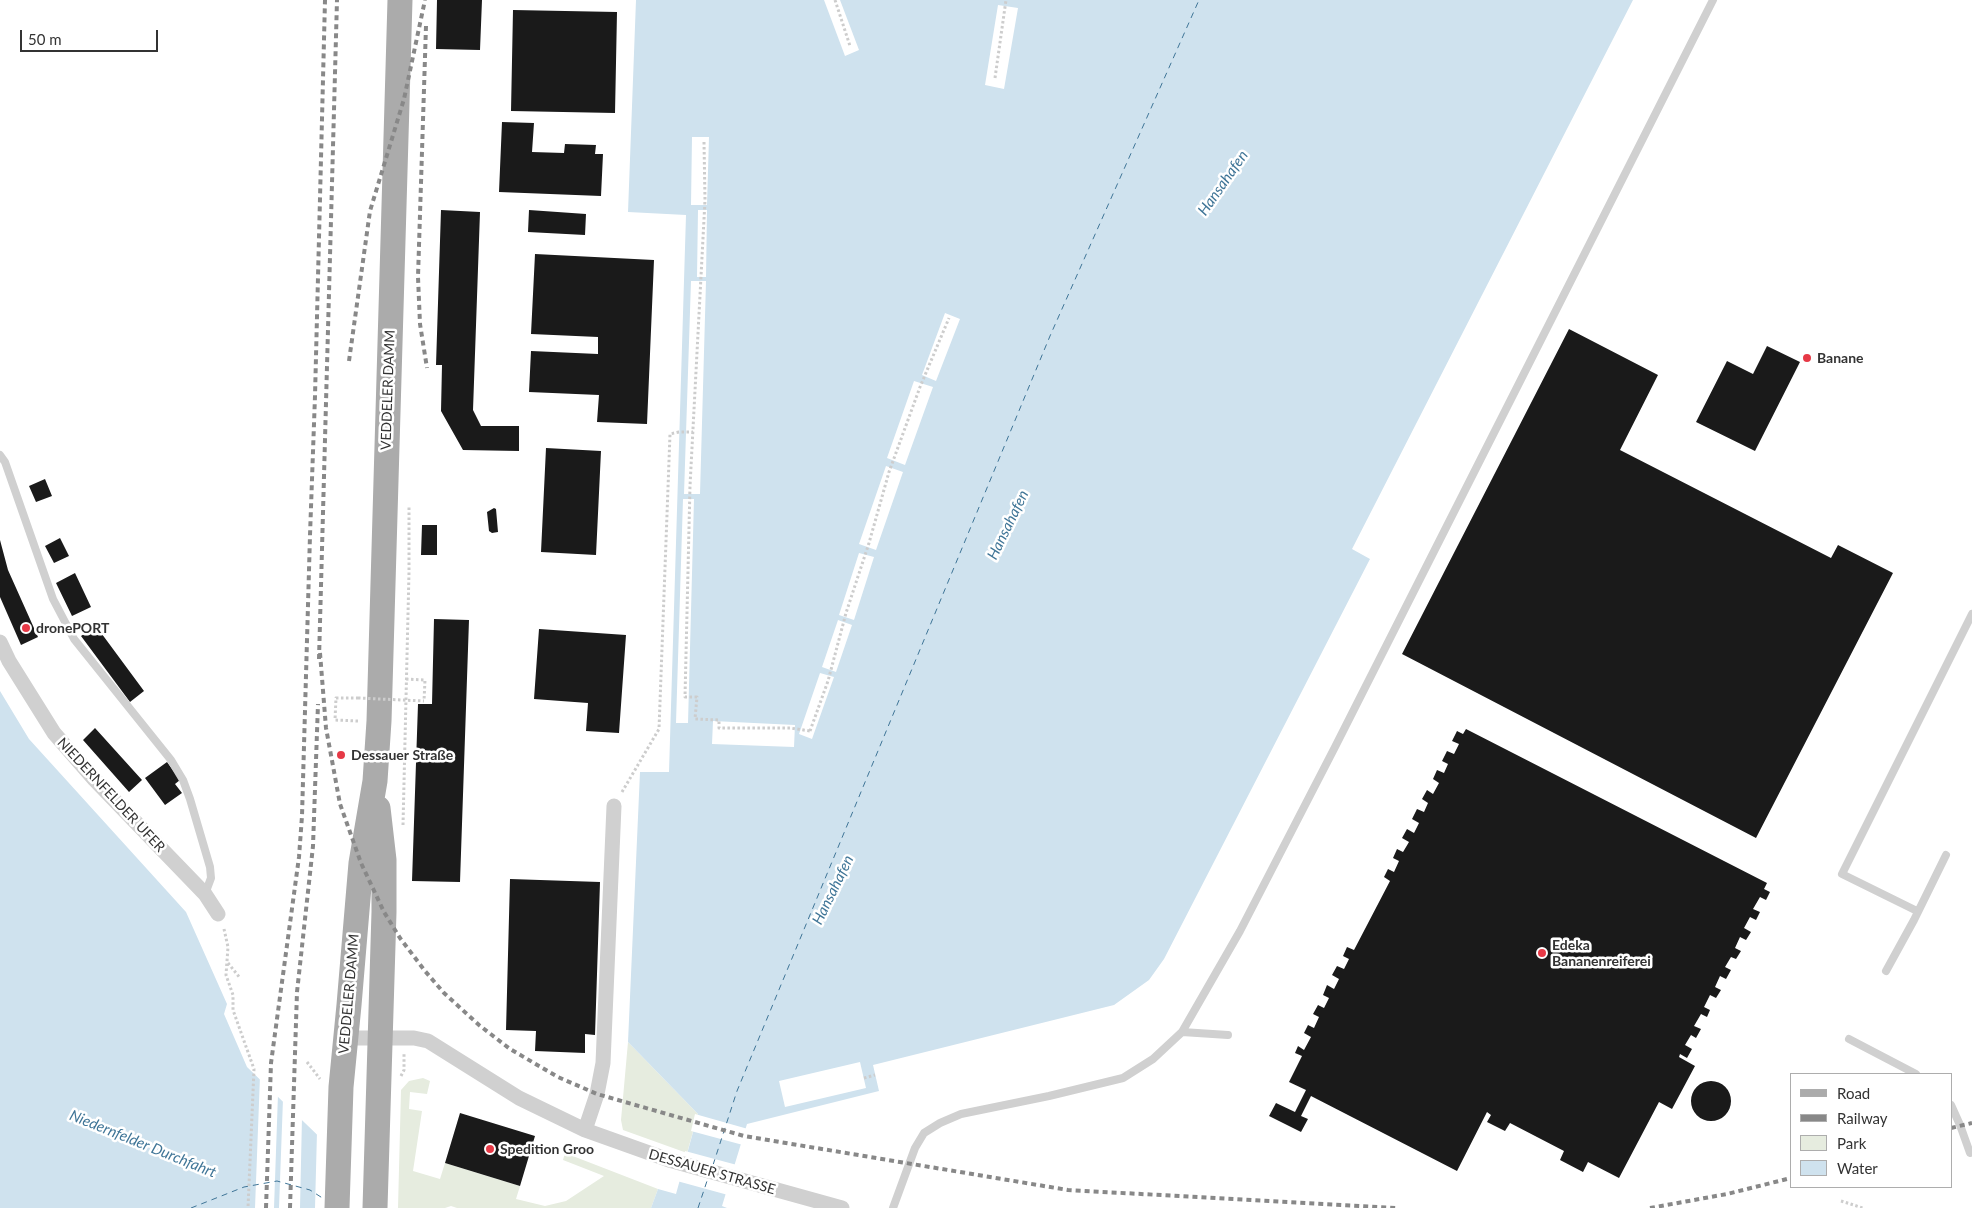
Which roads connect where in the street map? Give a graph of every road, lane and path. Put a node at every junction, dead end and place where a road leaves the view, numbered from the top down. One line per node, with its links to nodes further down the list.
1 (400, 0): 15 (main road, VEDDELER DAMM)
2 (835, 0): 5 (path)
3 (1006, 0): 6 (path)
4 (1713, 0): 24 (lane)
5 (850, 46)
6 (995, 78)
7 (704, 142): 9 (path)
8 (949, 318): 9 (path)
9 (693, 432): 16 (path)
10 (0, 456): 18 (lane)
11 (1972, 614): 19 (lane)
12 (0, 642): 18 (street, NIEDERNFELDER UFER)
13 (406, 679): 14 (path, bridge)
14 (335, 720)
15 (375, 781): 26 (main road, VEDDELER DAMM); 27 (main road, VEDDELER DAMM)
16 (614, 806): 35 (street)
17 (1946, 855): 19 (lane)
18 (205, 894): 20 (street, NIEDERNFELDER UFER)
19 (1917, 912): 22 (lane)
20 (218, 914): 21 (path)
21 (227, 962): 23 (path); 39 (path)
22 (1886, 971)
23 (240, 978)
24 (1182, 1032): 25 (lane); 42 (lane)
25 (1228, 1035)
26 (346, 1038): 27 (street, DESSAUER STRASSE); 40 (main road, VEDDELER DAMM)
27 (381, 1038): 35 (street, DESSAUER STRASSE); 37 (main road, VEDDELER DAMM)
28 (1849, 1039): 31 (lane)
29 (307, 1062): 30 (path)
30 (316, 1073)
31 (1914, 1073)
32 (875, 1075): 33 (path)
33 (864, 1078)
34 (1952, 1108): 36 (lane)
35 (585, 1130): 41 (street, DESSAUER STRASSE)
36 (1970, 1153)
37 (375, 1198)
38 (1841, 1202): 43 (path)
39 (248, 1208)
40 (337, 1208)
41 (842, 1208)
42 (893, 1208)
43 (1863, 1208)

